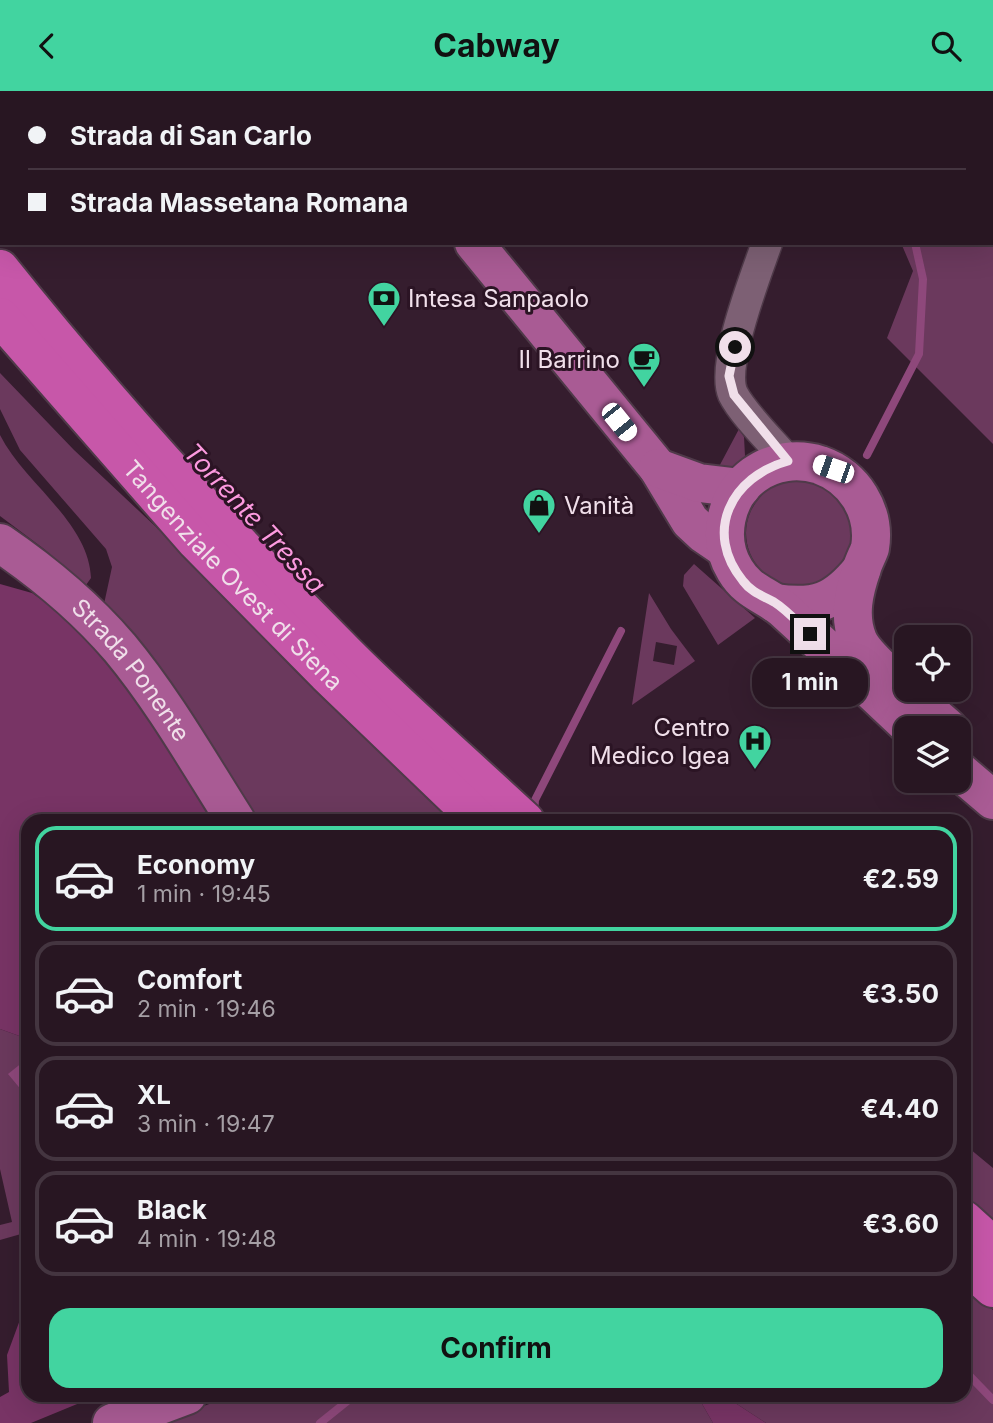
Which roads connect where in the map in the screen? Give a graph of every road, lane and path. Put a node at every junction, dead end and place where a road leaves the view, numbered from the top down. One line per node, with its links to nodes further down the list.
1 (476, 245): 6 (main road)
2 (766, 245): 5 (street)
3 (0, 269): 20 (highway, Tangenziale Ovest di Siena)
4 (0, 317): 19 (highway, Tangenziale Ovest di Siena)
5 (788, 461): 7 (main road); 10 (main road)
6 (658, 468): 7 (main road); 8 (main road)
7 (741, 488): 8 (main road)
8 (726, 549): 11 (main road)
9 (5, 556): 18 (main road, Strada Ponente)
10 (861, 570): 11 (main road); 13 (main road)
11 (775, 603): 12 (main road)
12 (898, 716)
13 (935, 716)
14 (971, 747): 15 (main road)
15 (993, 766)
16 (971, 781): 17 (main road)
17 (993, 800)
18 (231, 814)
19 (473, 814)
20 (517, 814)
21 (971, 1226): 22 (highway)
22 (993, 1246)
23 (971, 1268): 24 (highway)
24 (993, 1288)
25 (168, 1402): 26 (main road)
26 (112, 1423)

